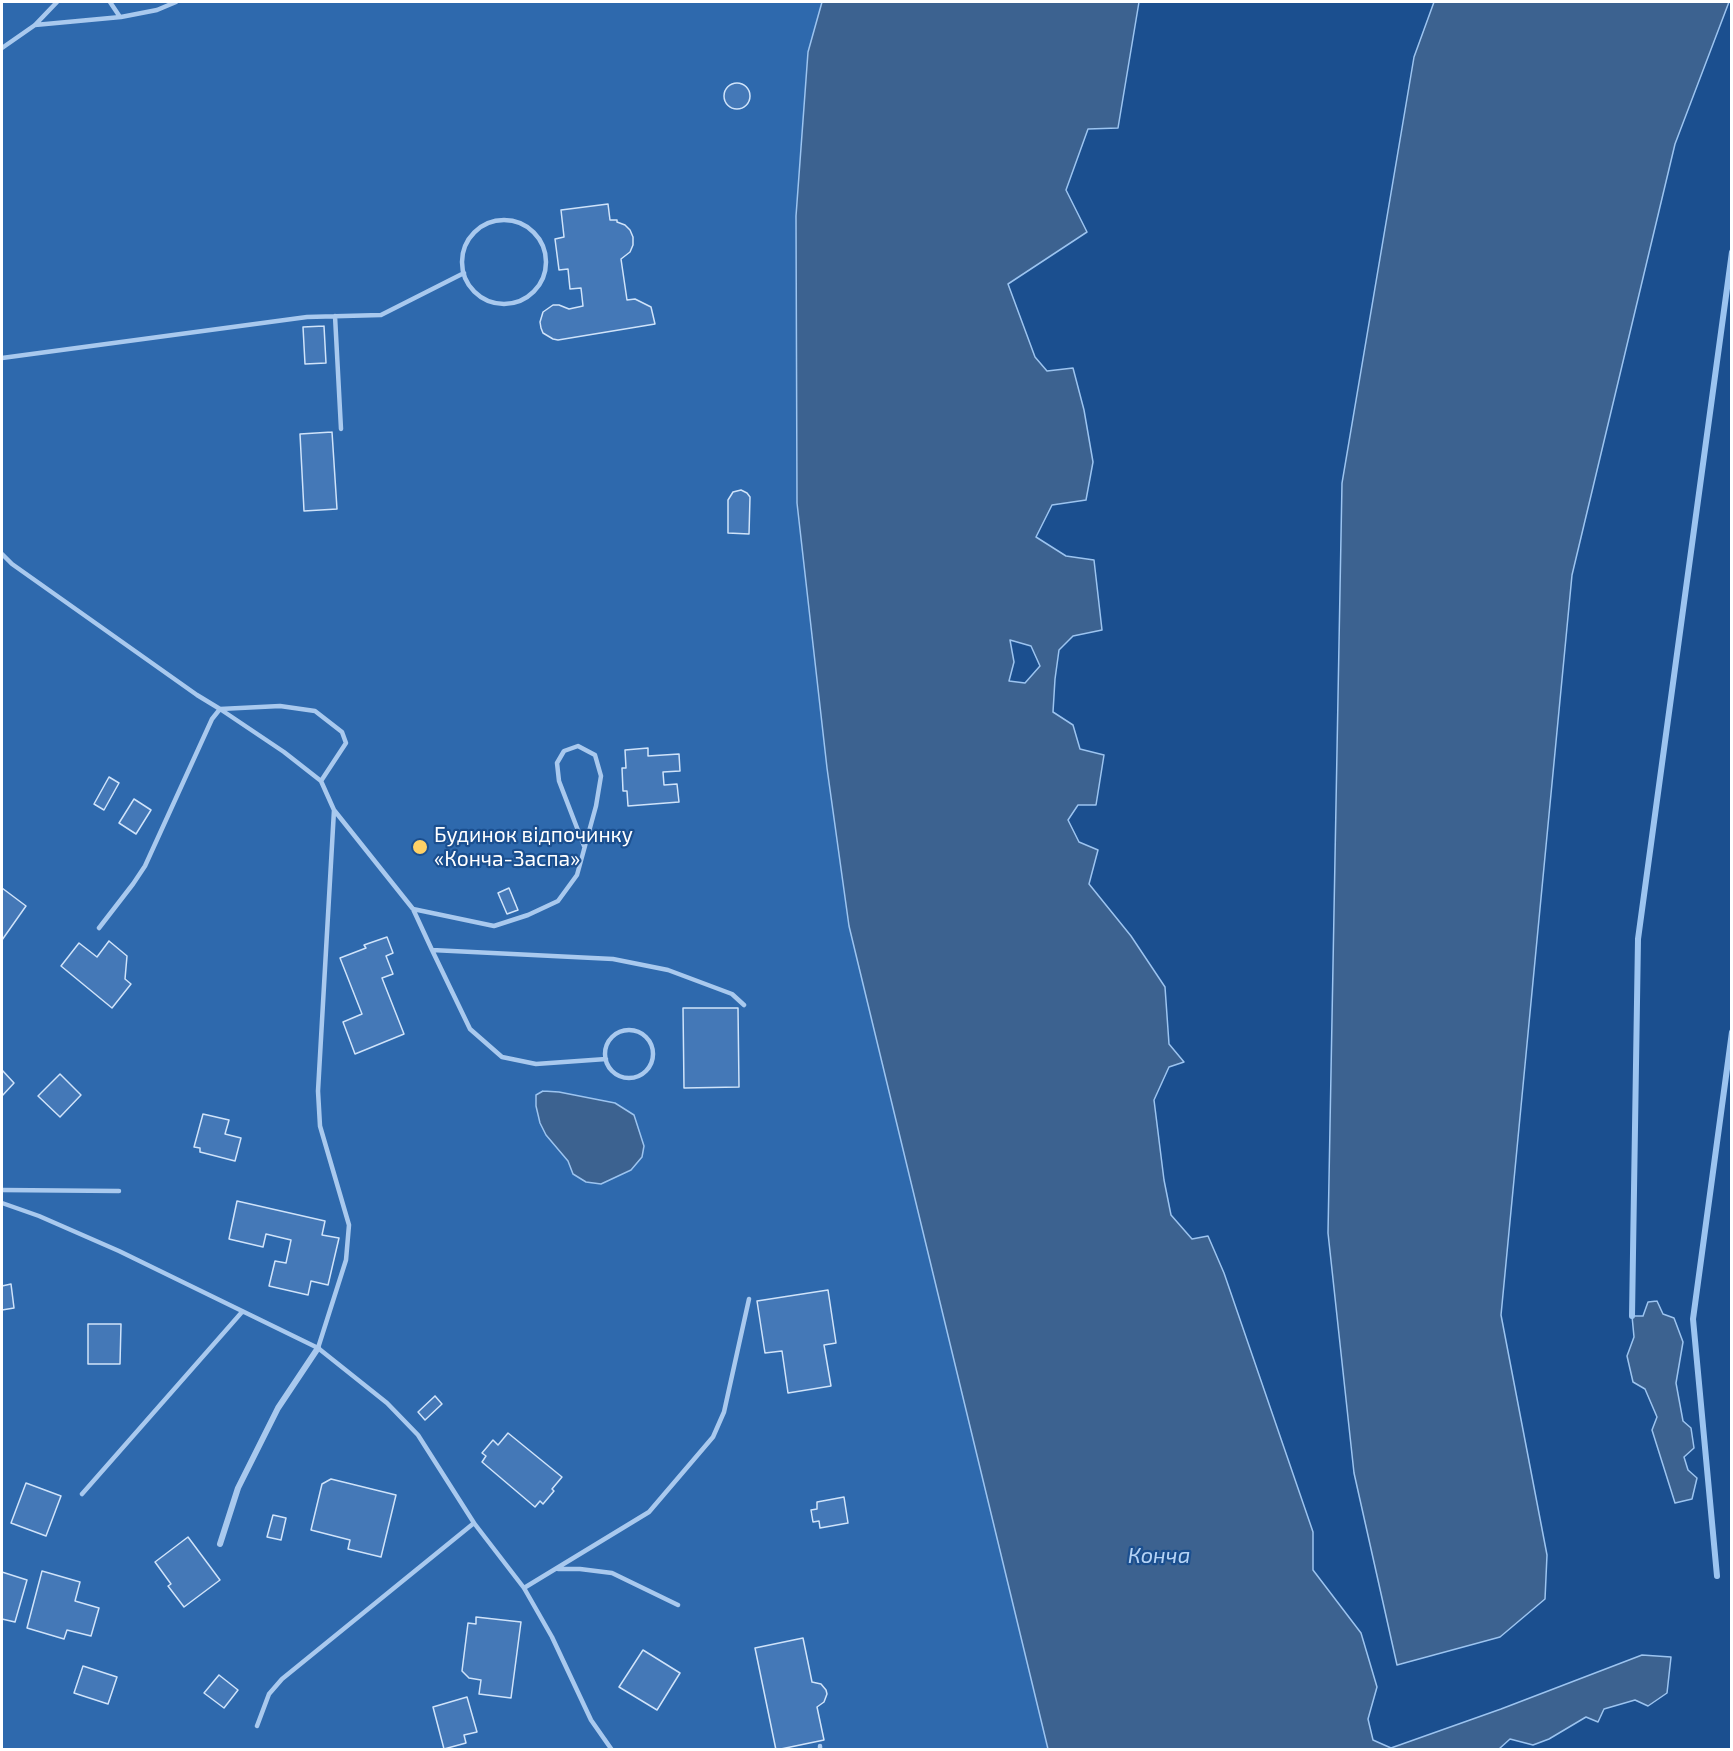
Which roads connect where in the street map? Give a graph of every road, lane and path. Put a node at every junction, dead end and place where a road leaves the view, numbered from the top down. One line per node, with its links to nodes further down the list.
1 (57, 2): 5 (lane)
2 (110, 2): 4 (lane)
3 (176, 2): 4 (lane)
4 (121, 17): 5 (lane)
5 (35, 25): 6 (lane)
6 (2, 48)
7 (464, 273): 7 (lane); 8 (lane)
8 (335, 316): 9 (lane); 10 (lane)
9 (2, 358)
10 (341, 429)
11 (2, 554): 12 (lane)
12 (220, 709): 13 (lane); 13 (lane); 17 (lane)
13 (321, 781): 14 (lane)
14 (334, 810): 16 (lane); 26 (lane)
15 (584, 846): 15 (lane); 16 (lane)
16 (413, 909): 18 (lane)
17 (99, 928)
18 (432, 950): 19 (lane); 20 (lane)
19 (744, 1005)
20 (606, 1059): 20 (lane)
21 (2, 1190): 22 (lane)
22 (119, 1191)
23 (2, 1203): 25 (lane)
24 (749, 1299): 30 (lane)
25 (242, 1312): 26 (lane); 27 (lane)
26 (318, 1348): 28 (lane); 29 (street)
27 (82, 1494)
28 (474, 1523): 31 (lane); 33 (lane)
29 (220, 1544)
30 (555, 1569): 31 (lane); 32 (lane)
31 (524, 1588): 34 (lane)
32 (678, 1605)
33 (258, 1726)
34 (612, 1749)

